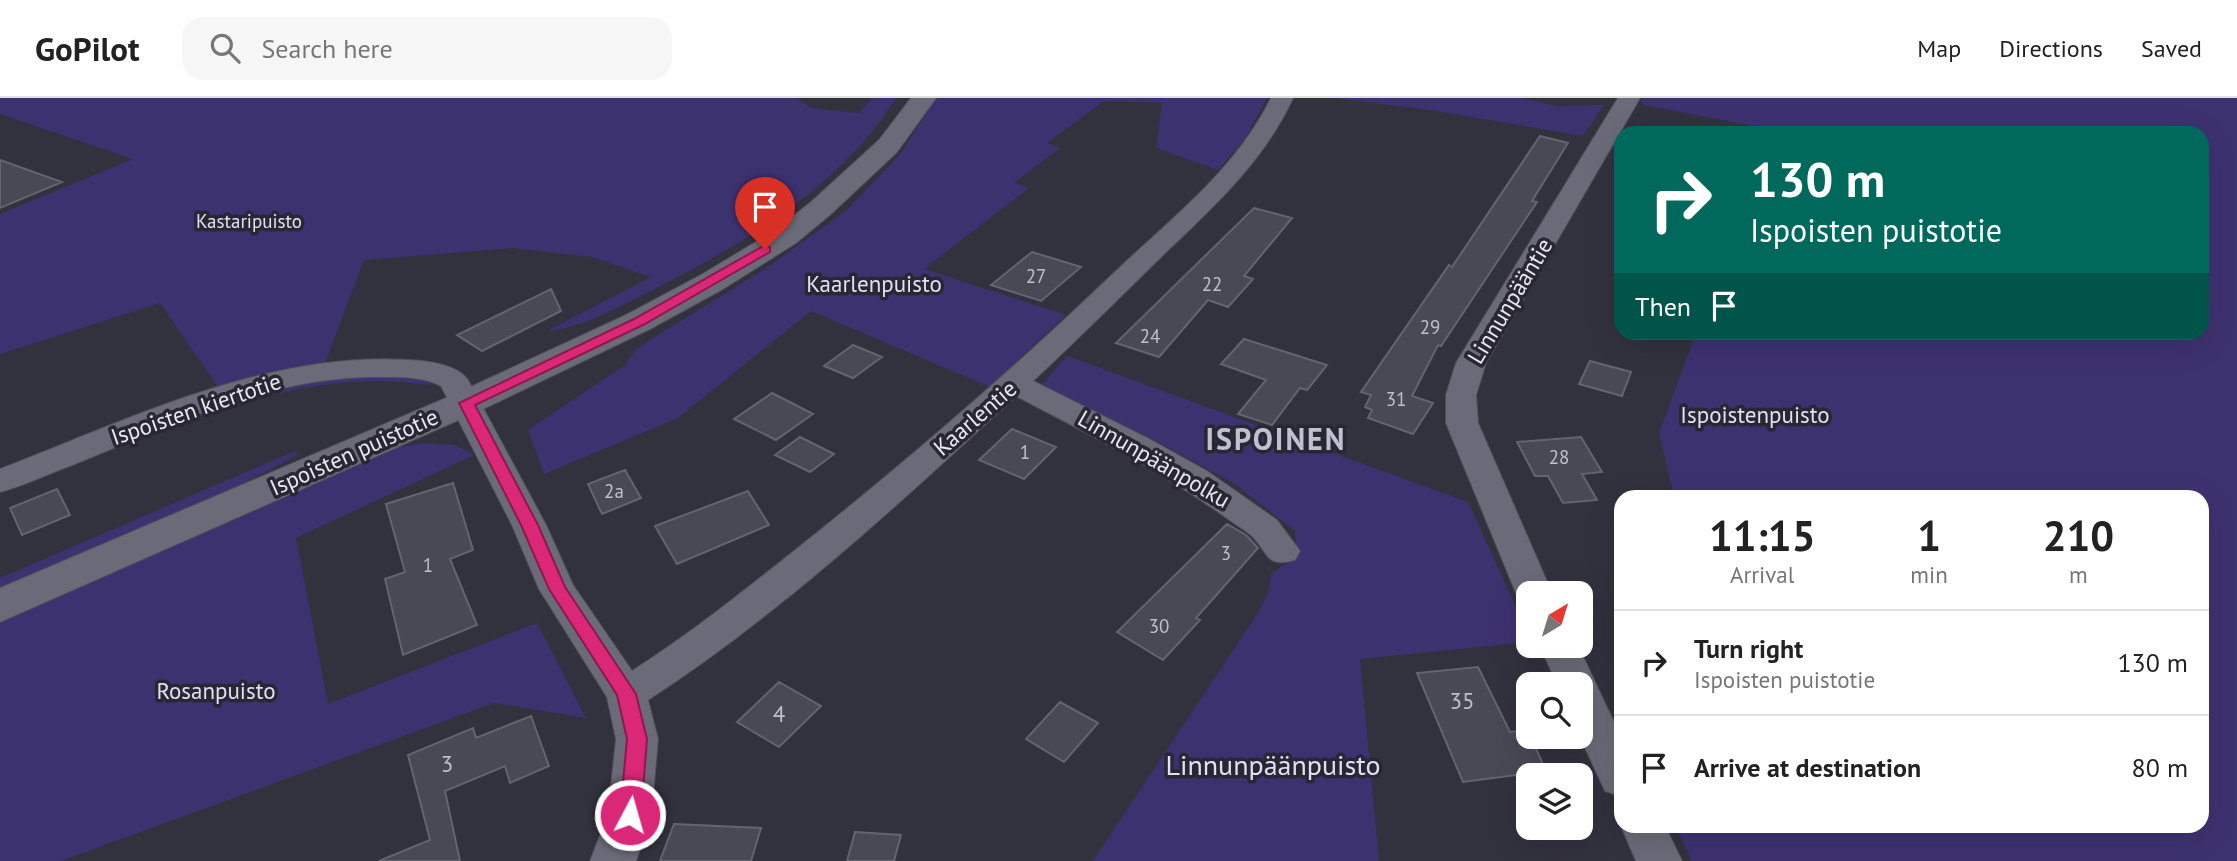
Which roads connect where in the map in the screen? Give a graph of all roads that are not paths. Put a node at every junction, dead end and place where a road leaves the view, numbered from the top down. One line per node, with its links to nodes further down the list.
1 (924, 98): 5 (main road, Ispoisten puistotie)
2 (1282, 98): 4 (street, Kaarlentie)
3 (1629, 98): 8 (street, Linnunpääntie)
4 (1015, 384): 7 (street, Linnunpäänpolku); 10 (street, Kaarlentie)
5 (466, 403): 6 (street, Ispoisten kiertotie); 9 (main road, Ispoisten puistotie); 10 (street, Ispoisten kiertotie)
6 (0, 481)
7 (1282, 551)
8 (1529, 581)
9 (0, 606)
10 (626, 694): 14 (street, Ispoisten kiertotie)
11 (1593, 720): 12 (street)
12 (1614, 765)
13 (1646, 833): 15 (street)
14 (613, 861)
15 (1660, 861)

